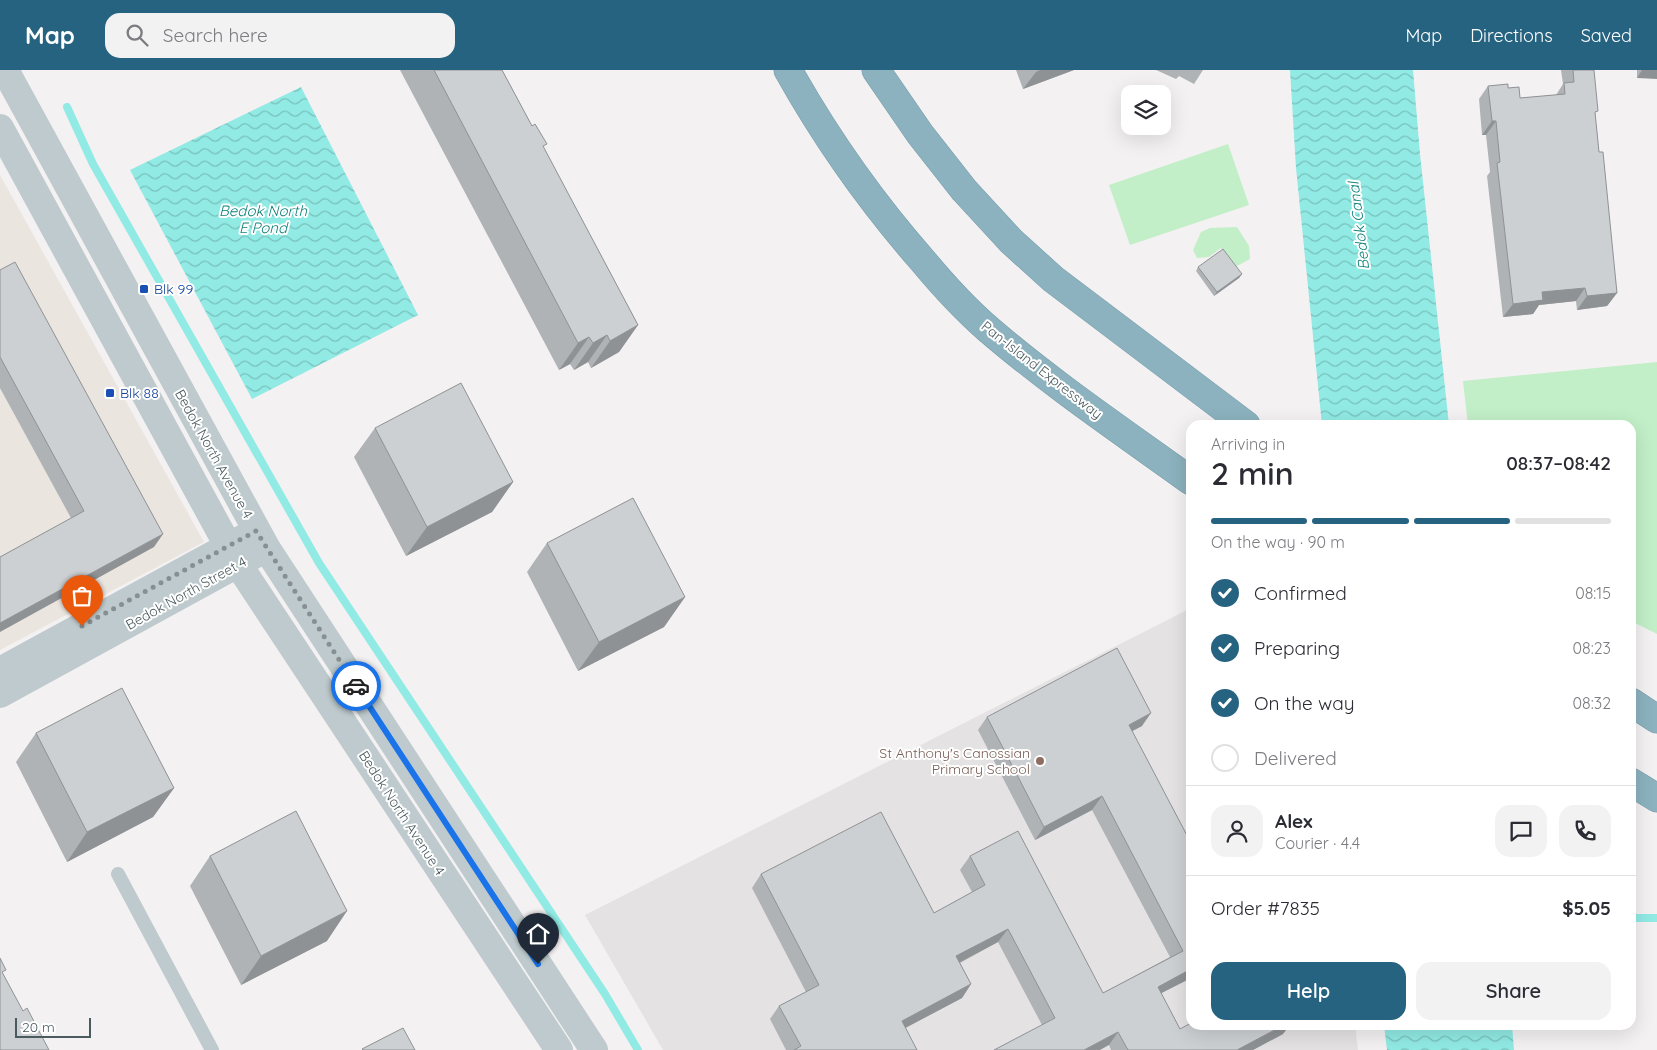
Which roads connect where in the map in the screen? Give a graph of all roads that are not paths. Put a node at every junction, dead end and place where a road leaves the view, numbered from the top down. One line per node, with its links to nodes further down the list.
1 (6, 70): 7 (street, Bedok North Avenue 4)
2 (788, 70): 6 (highway, Pan-Island Expressway)
3 (876, 70): 5 (highway)
4 (0, 128): 8 (street, Bedok North Avenue 4)
5 (1239, 420)
6 (1186, 477)
7 (261, 540): 8 (street, Bedok North Street 4); 18 (street, Bedok North Avenue 4)
8 (233, 555): 9 (street, Bedok North Street 4); 10 (street, Bedok North Street 4); 17 (street, Bedok North Avenue 4)
9 (0, 671)
10 (0, 694)
11 (1636, 705): 12 (highway)
12 (1657, 719)
13 (1636, 785): 14 (highway)
14 (1657, 798)
15 (118, 874): 16 (lane)
16 (212, 1050)
17 (559, 1050)
18 (594, 1050)

